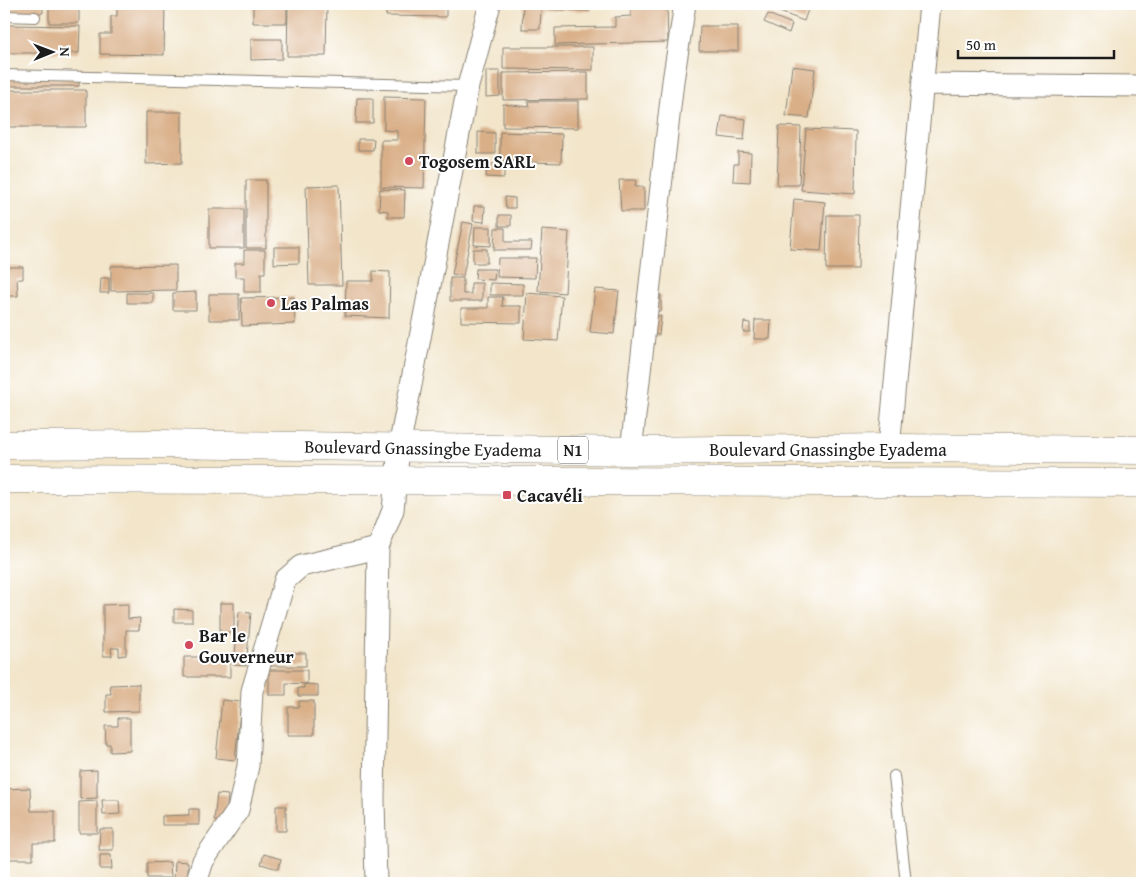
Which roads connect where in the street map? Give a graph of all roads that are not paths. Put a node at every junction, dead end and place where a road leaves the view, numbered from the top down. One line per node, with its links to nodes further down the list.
1 (490, 4): 8 (street)
2 (686, 4): 14 (street)
3 (930, 4): 7 (street)
4 (4, 16): 5 (lane)
5 (35, 17)
6 (4, 75): 8 (lane)
7 (923, 84): 9 (street); 12 (street)
8 (468, 86): 11 (street)
9 (1142, 86)
10 (4, 445): 11 (highway, Boulevard Gnassingbe Eyadema / N1)
11 (399, 448): 14 (highway, Boulevard Gnassingbe Eyadema / N1); 16 (street)
12 (889, 448): 13 (highway, Boulevard Gnassingbe Eyadema / N1); 14 (highway, Boulevard Gnassingbe Eyadema / N1)
13 (1142, 450)
14 (631, 451)
15 (4, 479): 16 (highway, Boulevard Gnassingbe Eyadema / N1)
16 (395, 480): 17 (highway, Boulevard Gnassingbe Eyadema / N1); 18 (street)
17 (1142, 483)
18 (378, 548): 20 (street); 21 (street)
19 (894, 776): 22 (lane)
20 (196, 883)
21 (376, 883)
22 (906, 883)

